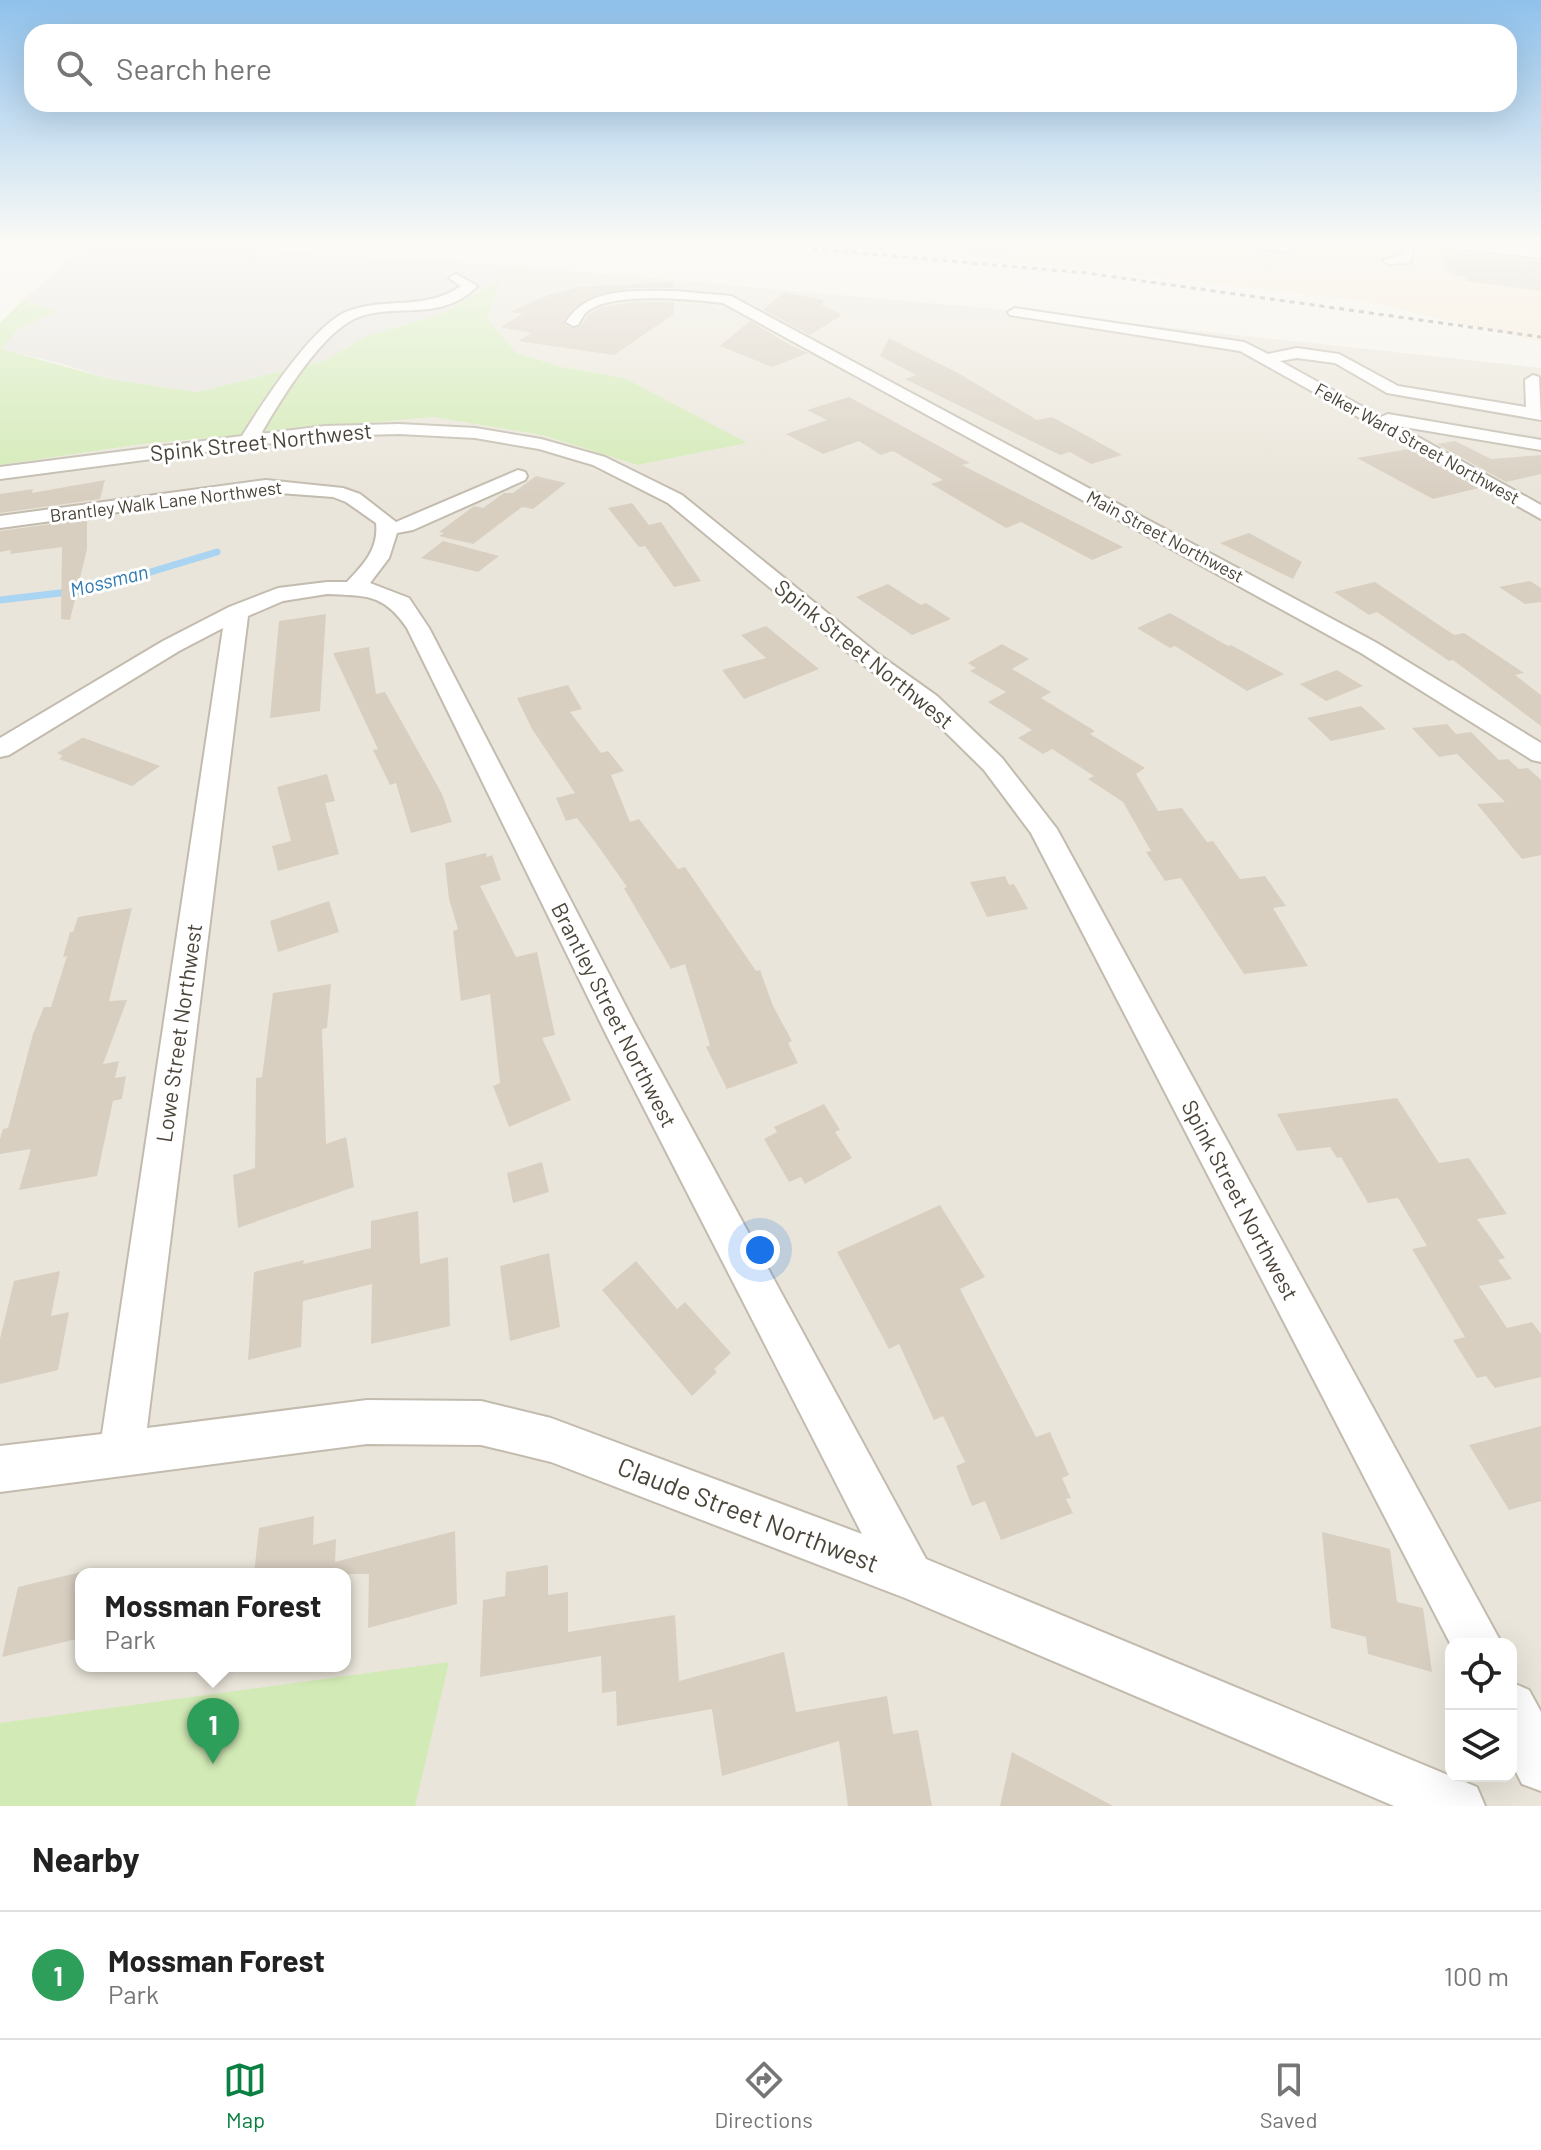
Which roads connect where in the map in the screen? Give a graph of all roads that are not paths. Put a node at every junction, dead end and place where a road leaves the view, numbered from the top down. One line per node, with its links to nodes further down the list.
1 (334, 326): 8 (street)
2 (776, 326): 18 (street, Main Street Northwest)
3 (1114, 326): 4 (street, Felker Ward Street Northwest)
4 (1265, 359): 6 (street, Felker Ward Street Northwest); 7 (street)
5 (1533, 380): 7 (street)
6 (1366, 415): 9 (street); 12 (street, Felker Ward Street Northwest)
7 (1538, 415)
8 (248, 441): 10 (street, Spink Street Northwest); 22 (street, Spink Street Northwest)
9 (1541, 445)
10 (0, 473)
11 (518, 476): 14 (street)
12 (1541, 513)
13 (0, 522): 14 (street, Brantley Walk Lane Northwest)
14 (388, 529): 15 (street)
15 (353, 589): 16 (street, Brantley Street Northwest); 21 (street, Brantley Street Northwest)
16 (237, 612): 17 (street); 19 (street, Lowe Street Northwest)
17 (0, 749)
18 (1541, 754)
19 (121, 1455): 20 (street, Claude Street Northwest); 21 (street, Claude Street Northwest)
20 (0, 1469)
21 (909, 1576): 25 (street, Claude Street Northwest)
22 (1474, 1638)
23 (1512, 1710): 24 (street)
24 (1541, 1765)
25 (1458, 1806)

